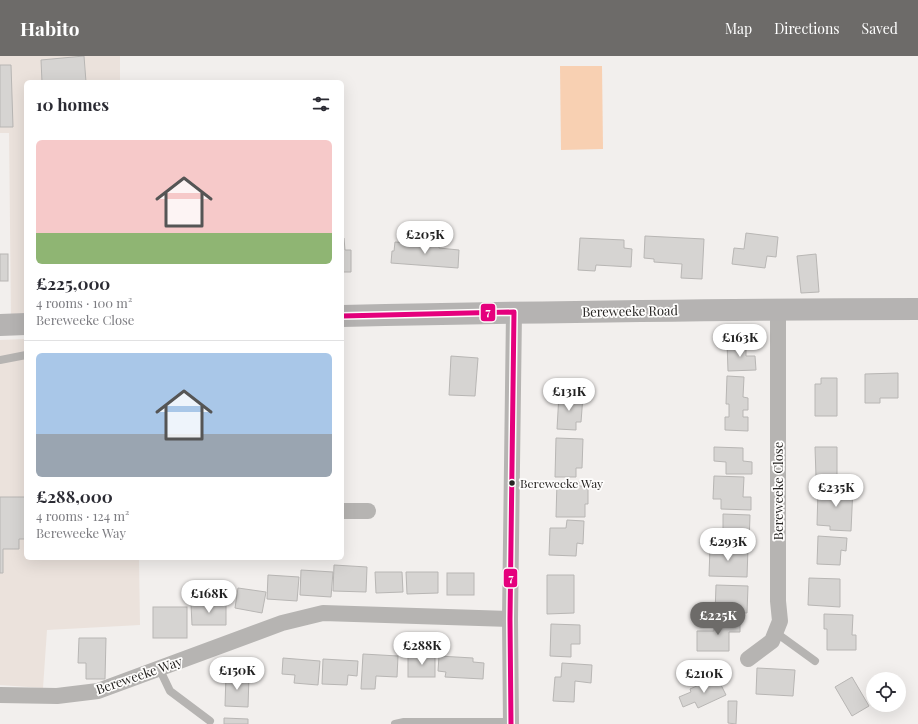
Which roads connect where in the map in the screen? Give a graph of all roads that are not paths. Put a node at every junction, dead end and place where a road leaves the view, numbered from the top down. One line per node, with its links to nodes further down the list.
1 (778, 309): 2 (main road, Bereweeke Road); 3 (main road, Bereweeke Road); 12 (street, Bereweeke Close)
2 (918, 309)
3 (514, 312): 4 (main road, Bereweeke Road); 11 (street)
4 (344, 316)
5 (24, 324): 6 (main road)
6 (0, 325)
7 (24, 354): 8 (lane)
8 (0, 360)
9 (344, 511): 10 (street)
10 (368, 511)
11 (510, 619): 15 (street, Bereweeke Way); 18 (street)
12 (775, 632): 13 (street, Bereweeke Close); 14 (lane)
13 (748, 659)
14 (815, 661)
15 (159, 668): 16 (street, Bereweeke Way); 17 (lane)
16 (0, 695)
17 (210, 720)
18 (511, 723): 19 (lane)
19 (394, 724)

